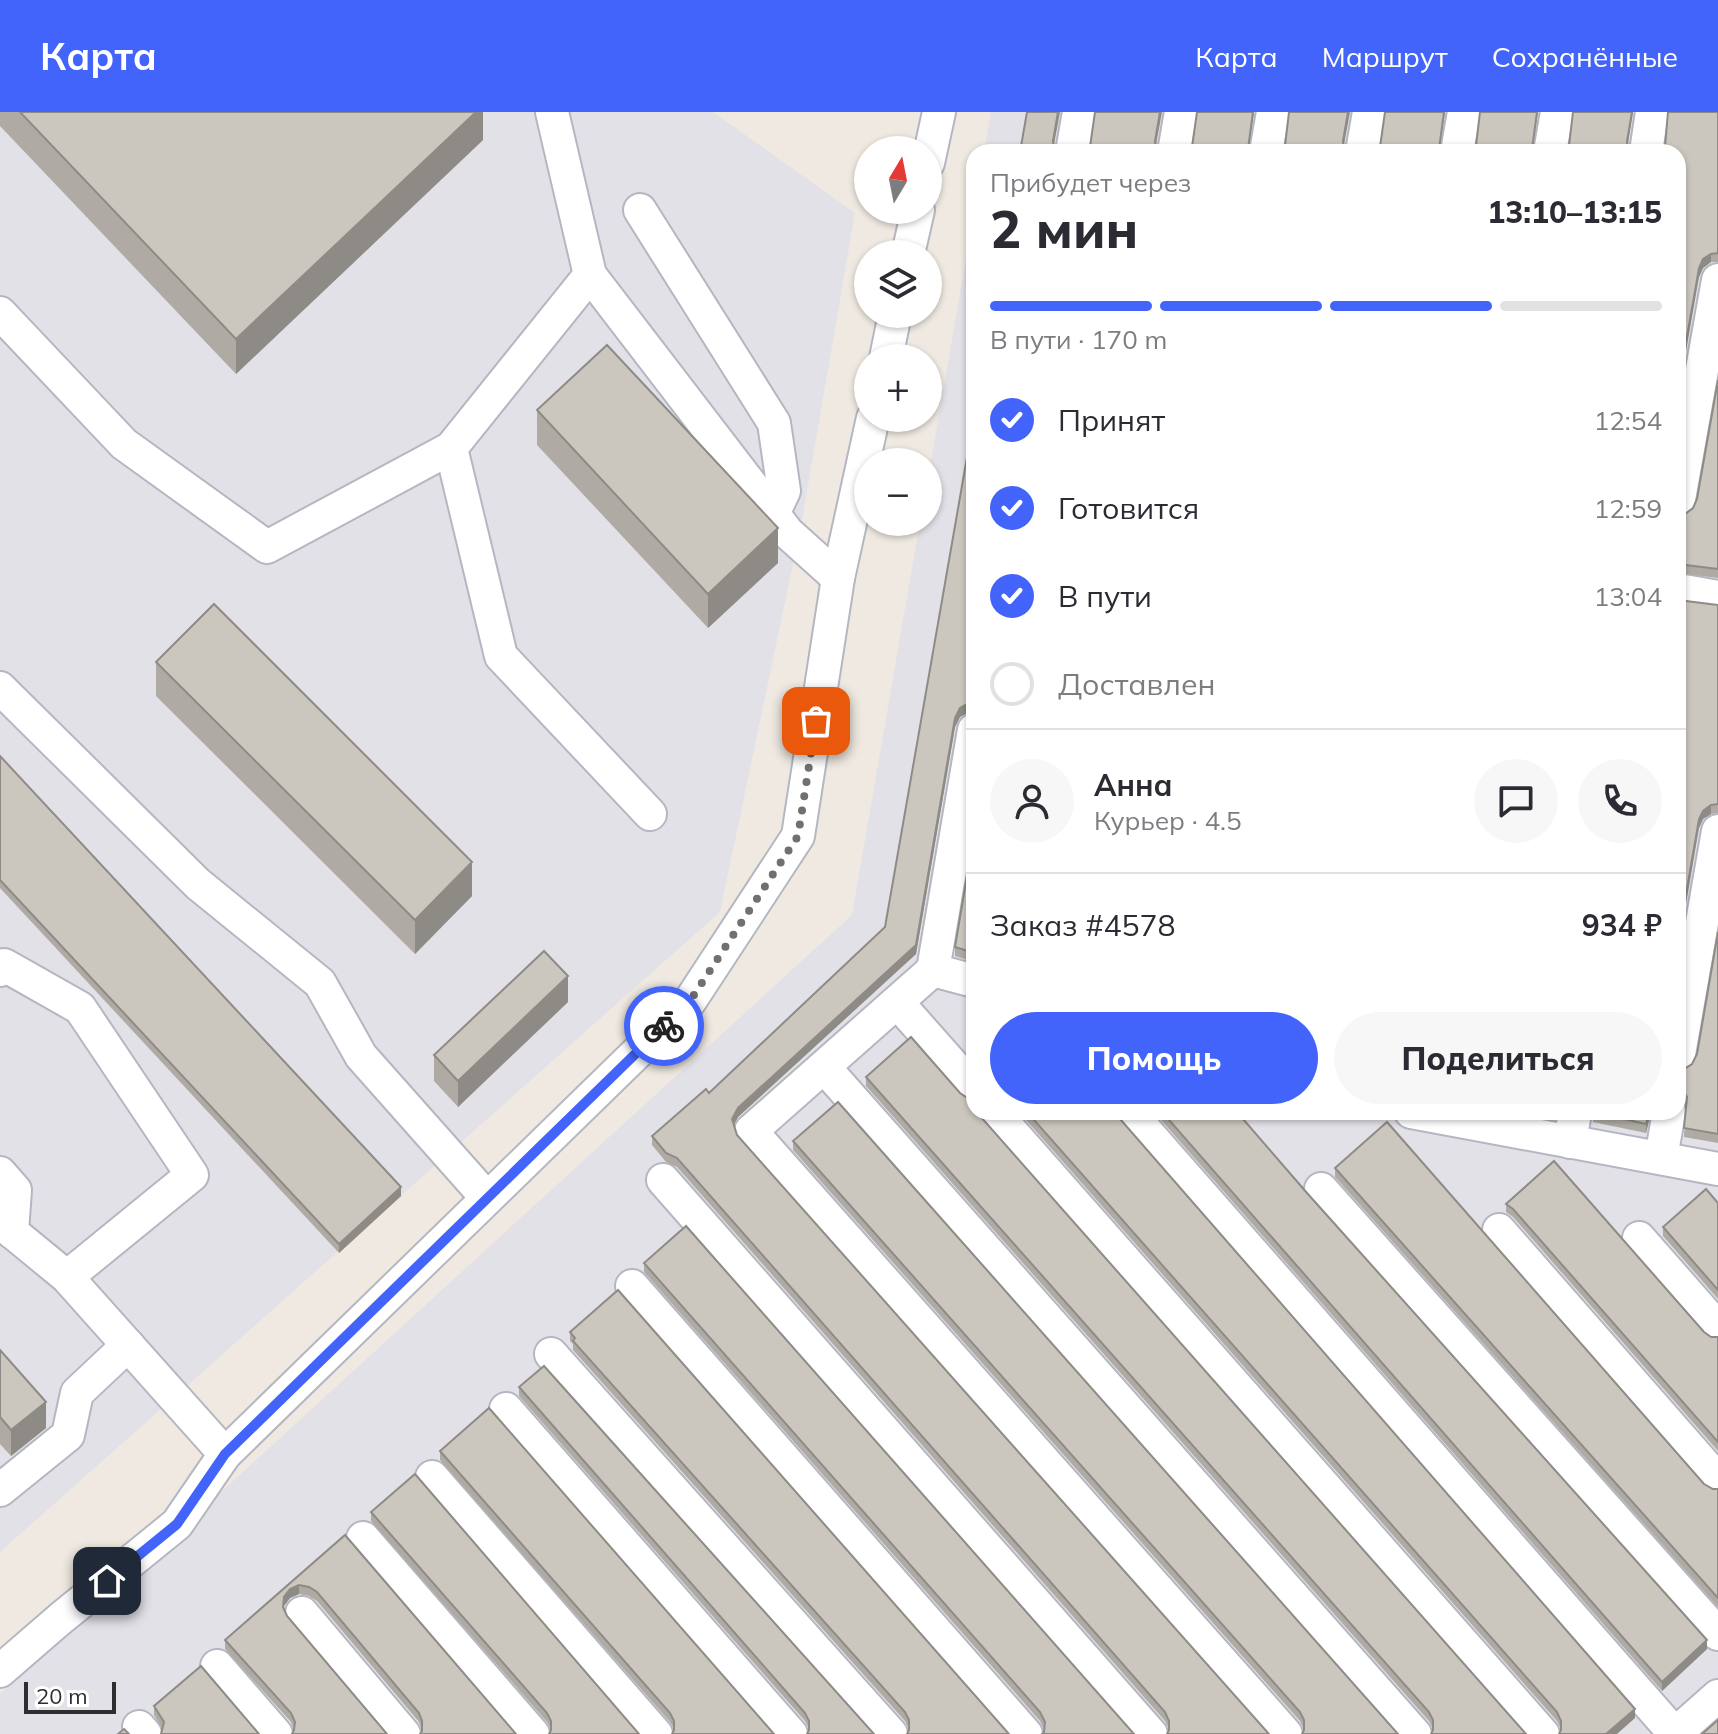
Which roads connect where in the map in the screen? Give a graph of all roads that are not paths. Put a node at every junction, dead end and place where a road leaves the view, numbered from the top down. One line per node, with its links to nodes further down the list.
1 (552, 112): 19 (street)
2 (939, 112): 10 (street)
3 (1079, 112): 11 (street)
4 (1181, 112): 12 (street)
5 (1273, 112): 13 (street)
6 (1369, 112): 14 (street)
7 (1464, 112): 15 (street)
8 (1557, 112): 16 (street)
9 (1652, 112): 17 (street)
10 (934, 136)
11 (1073, 144)
12 (1175, 144)
13 (1267, 144)
14 (1363, 144)
15 (1458, 144)
16 (1551, 144)
17 (1647, 144)
18 (640, 210): 25 (street)
19 (590, 275): 23 (street); 25 (street)
20 (1718, 280): 24 (street)
21 (0, 313): 23 (street)
22 (870, 432): 26 (street)
23 (451, 448): 31 (street)
24 (1686, 460)
25 (773, 514): 26 (street)
26 (838, 578): 50 (street)
27 (1686, 591): 28 (street)
28 (1718, 597)
29 (0, 688): 50 (street)
30 (966, 777): 34 (street)
31 (650, 814)
32 (1718, 831): 37 (street)
33 (0, 970): 54 (street)
34 (933, 970): 35 (street); 36 (street)
35 (966, 979)
36 (897, 1002): 38 (street); 39 (street)
37 (1686, 1014)
38 (824, 1067): 78 (street); 79 (street)
39 (966, 1080)
40 (1001, 1120): 80 (street)
41 (1500, 1120): 44 (street)
42 (1668, 1120): 45 (street)
43 (1138, 1122): 81 (street)
44 (1573, 1127): 45 (street)
45 (1661, 1158): 46 (street)
46 (1718, 1169)
47 (0, 1173): 51 (street)
48 (663, 1180): 77 (street)
49 (1321, 1189): 66 (street)
50 (487, 1198): 60 (street)
51 (6, 1227): 54 (street)
52 (1499, 1230): 62 (street)
53 (1639, 1238): 56 (street)
54 (67, 1277): 57 (street)
55 (632, 1286): 76 (street)
56 (1718, 1328)
57 (128, 1345): 60 (street); 63 (street)
58 (551, 1354): 75 (street)
59 (506, 1409): 74 (street)
60 (225, 1454): 68 (street)
61 (432, 1477): 73 (street)
62 (1718, 1480)
63 (0, 1490)
64 (363, 1538): 72 (street)
65 (302, 1613): 71 (street)
66 (1718, 1634)
67 (217, 1666): 70 (street)
68 (0, 1671)
69 (1718, 1696): 81 (street)
70 (276, 1734)
71 (404, 1734)
72 (533, 1734)
73 (656, 1734)
74 (791, 1734)
75 (891, 1734)
76 (1026, 1734)
77 (1151, 1734)
78 (1286, 1734)
79 (1415, 1734)
80 (1543, 1734)
81 (1675, 1734)

